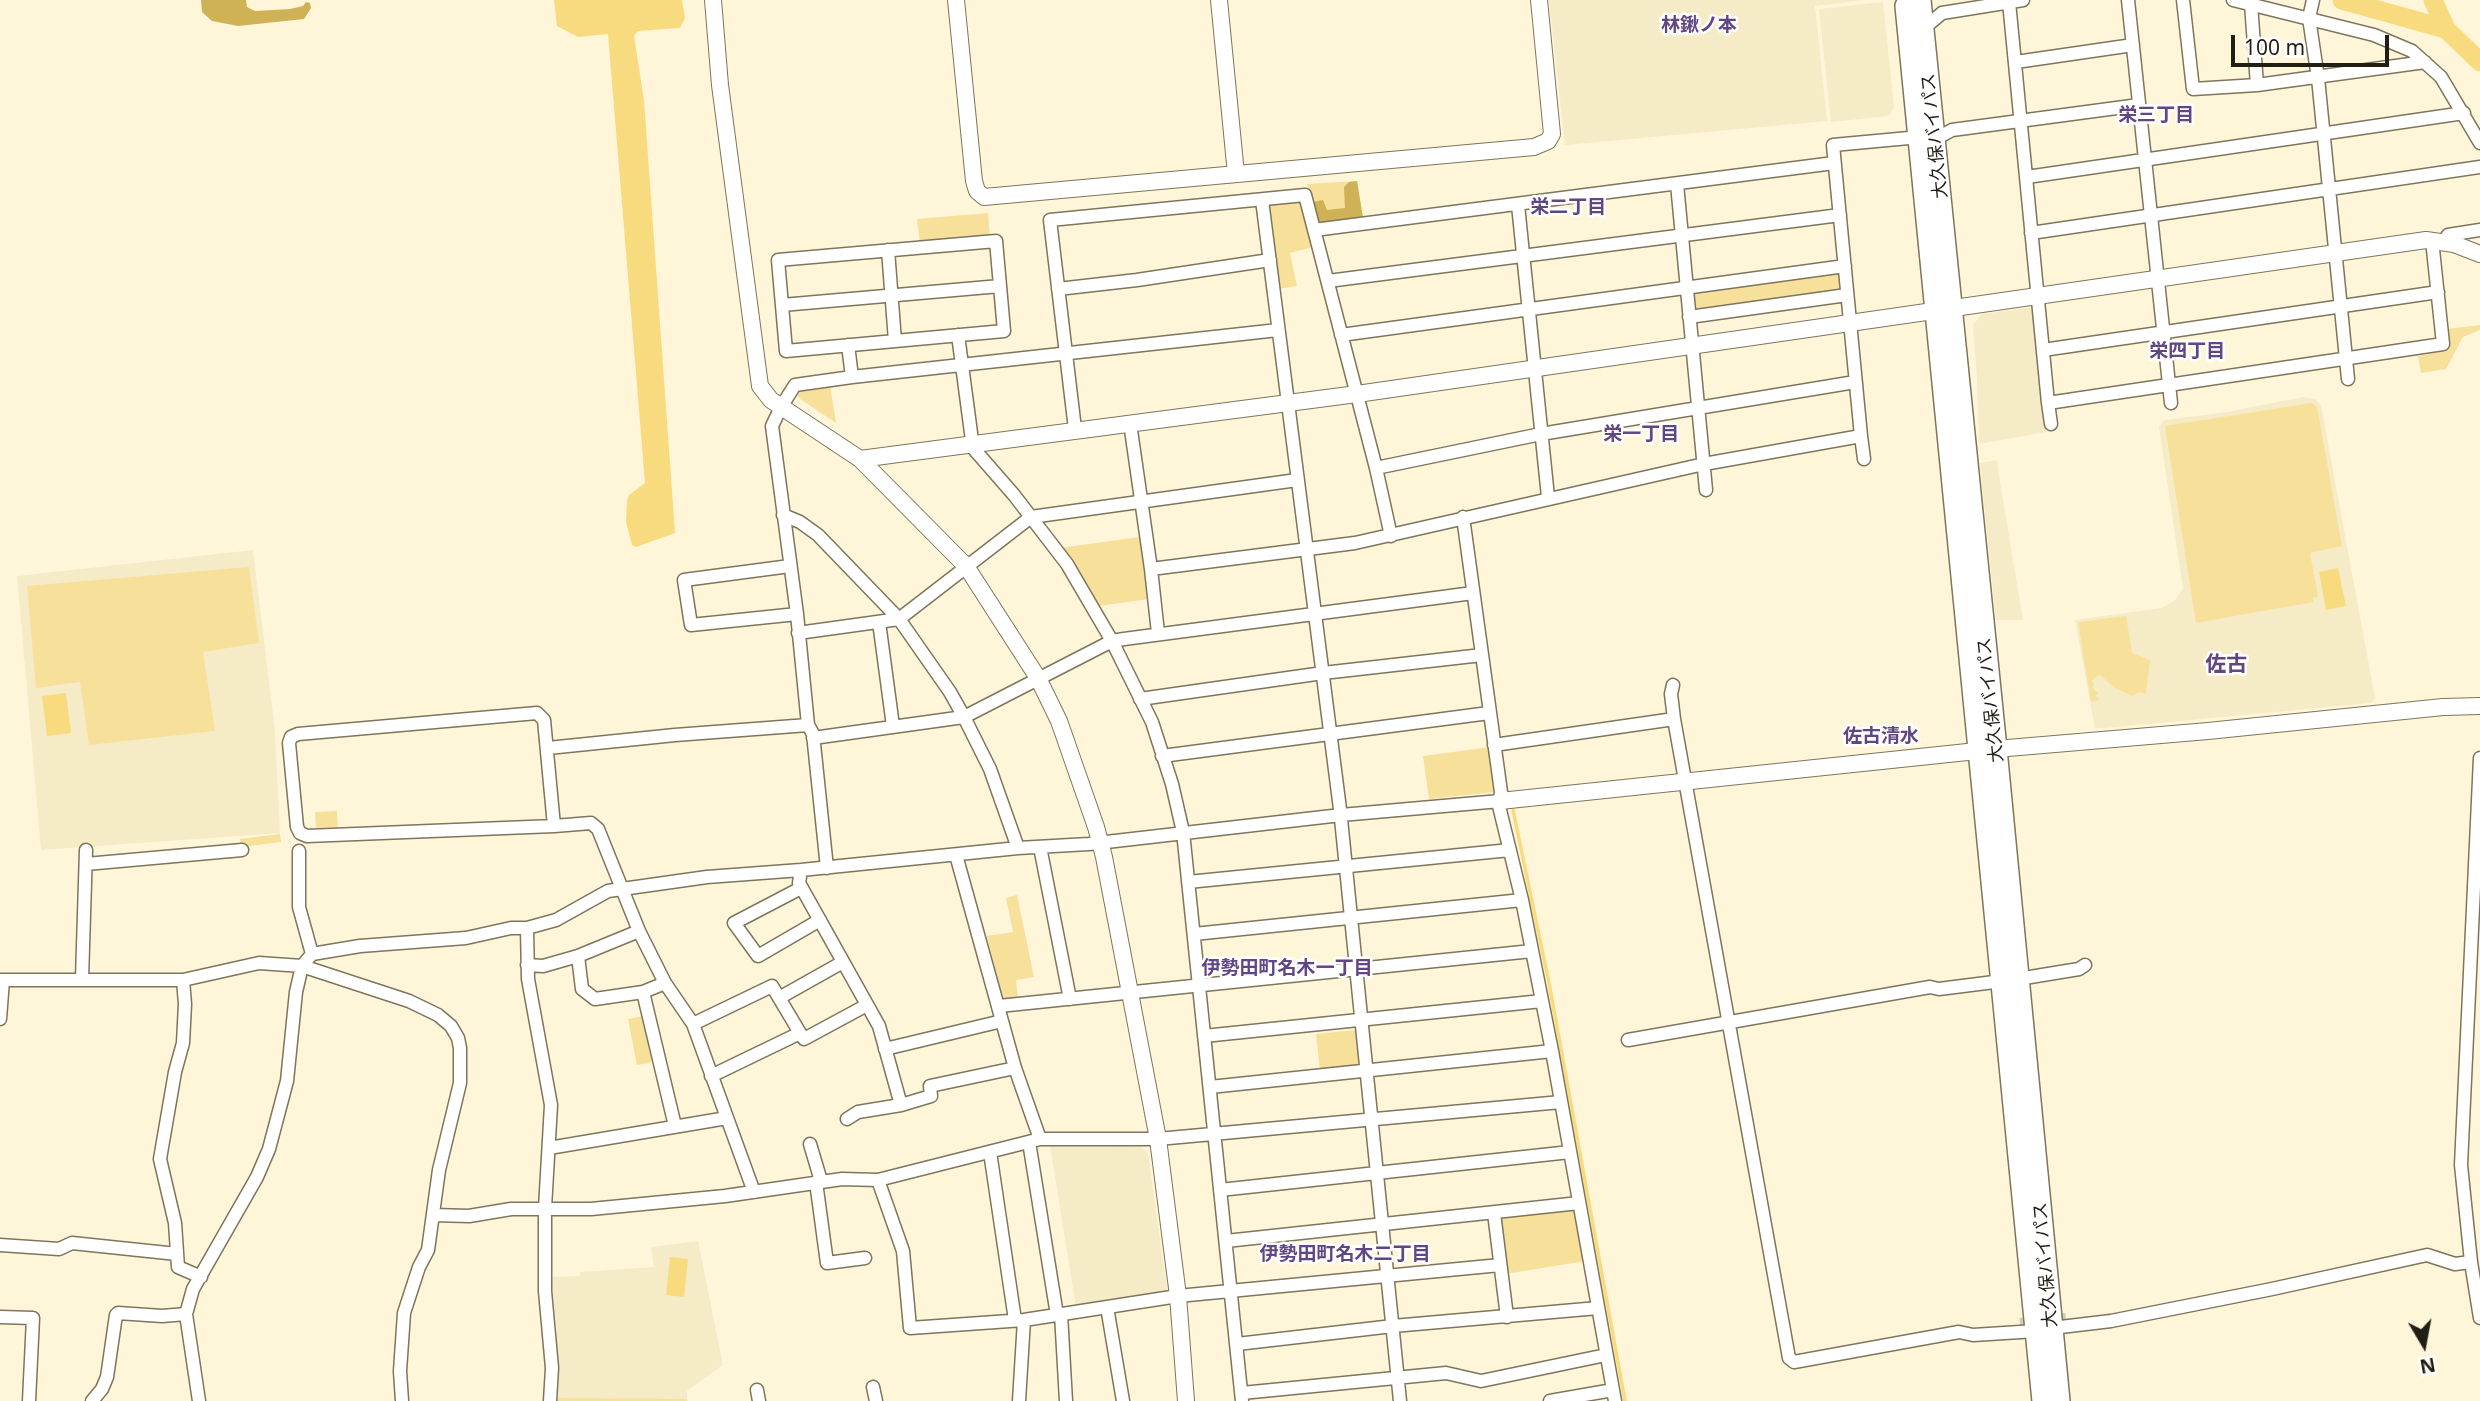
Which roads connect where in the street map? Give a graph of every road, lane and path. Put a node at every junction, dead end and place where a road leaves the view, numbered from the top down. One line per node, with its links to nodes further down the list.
1 (713, 0): 87 (street)
2 (956, 0): 33 (street)
3 (1219, 0): 33 (street)
4 (1539, 0): 33 (street)
5 (1895, 0): 22 (highway)
6 (1906, 0): 22 (highway, 大久保バイパス)
7 (1920, 0): 18 (highway, 大久保バイパス)
8 (1929, 0): 16 (highway)
9 (2128, 0): 17 (street)
10 (2183, 0): 23 (street)
11 (2232, 0): 14 (street)
12 (2313, 0): 15 (street)
13 (2016, 1): 16 (street); 19 (street)
14 (2251, 4): 15 (street); 23 (street)
15 (2309, 18): 20 (street); 21 (street)
16 (1929, 24): 18 (highway)
17 (2133, 45): 19 (street); 24 (street)
18 (1927, 59): 28 (highway, 大久保バイパス)
19 (2016, 62): 26 (street)
20 (2425, 62): 21 (street); 25 (street)
21 (2318, 78): 23 (street); 27 (street)
22 (1913, 79): 28 (highway, 大久保バイパス)
23 (2257, 85)
24 (2139, 105): 26 (street); 30 (street)
25 (2463, 113): 27 (street); 29 (street)
26 (2022, 121): 28 (street); 34 (street)
27 (2324, 133): 30 (street); 36 (street)
28 (1928, 140): 31 (street); 64 (highway, 大久保バイパス)
29 (2480, 143)
30 (2146, 159): 34 (street); 40 (street)
31 (1835, 163): 35 (street); 39 (street)
32 (2480, 167): 36 (street)
33 (1236, 174)
34 (2027, 177): 43 (street)
35 (1677, 184): 38 (street); 44 (street)
36 (2329, 190): 40 (street); 47 (street)
37 (1262, 200): 41 (street); 50 (street); 56 (street)
38 (1518, 205): 41 (street); 49 (street)
39 (1840, 215): 44 (street); 51 (street)
40 (2152, 215): 43 (street); 52 (street)
41 (1314, 230): 53 (street)
42 (2480, 230): 45 (street)
43 (2031, 233): 60 (street)
44 (1682, 235): 49 (street); 55 (street)
45 (2438, 240): 47 (street); 48 (street); 57 (street)
46 (888, 250): 54 (street); 59 (street); 61 (street)
47 (2336, 253): 52 (street); 62 (street)
48 (2480, 254)
49 (1524, 256): 53 (street); 63 (street)
50 (1270, 260): 56 (street); 67 (street)
51 (1845, 266): 55 (street); 58 (street)
52 (2158, 279): 60 (street); 68 (street)
53 (1328, 281): 70 (street)
54 (1000, 286): 59 (street); 69 (street)
55 (1686, 287): 63 (street); 65 (street)
56 (1058, 289): 75 (street)
57 (2438, 292): 62 (street); 76 (street)
58 (1847, 295): 65 (street); 66 (street)
59 (891, 296): 61 (street); 71 (street)
60 (2037, 296): 64 (street); 74 (street)
61 (782, 305): 72 (street)
62 (2340, 306): 68 (street); 76 (street)
63 (1529, 310): 70 (street); 78 (street)
64 (1944, 310): 66 (street); 133 (highway, 大久保バイパス)
65 (1689, 317): 73 (street)
66 (1850, 323): 73 (street); 81 (street)
67 (1278, 330): 75 (street); 85 (street)
68 (2163, 332): 74 (street); 82 (street)
69 (958, 335): 71 (street); 77 (street)
70 (1341, 335): 83 (street)
71 (895, 341): 72 (street)
72 (848, 345): 79 (street)
73 (1692, 346): 78 (street); 88 (street)
74 (2043, 350): 84 (street)
75 (1066, 353): 77 (street); 91 (street)
76 (2346, 358): 80 (street); 82 (street)
77 (962, 365): 79 (street); 94 (street)
78 (1535, 368): 83 (street); 92 (street)
79 (852, 377): 87 (street)
80 (2348, 379)
81 (1855, 382): 88 (street); 93 (street)
82 (2169, 384): 84 (street); 86 (street)
83 (1357, 394): 85 (street); 98 (street)
84 (2048, 402): 90 (street)
85 (1287, 403): 89 (street); 99 (street)
86 (2171, 404)
87 (781, 407): 95 (street); 103 (street)
88 (1699, 408): 92 (street); 97 (street)
89 (1130, 423): 91 (street); 102 (street)
90 (2050, 424)
91 (1075, 429): 94 (street)
92 (1541, 433): 98 (street); 101 (street)
93 (1861, 436): 96 (street); 97 (street)
94 (972, 443): 95 (street); 104 (street)
95 (860, 459): 109 (street)
96 (1864, 459)
97 (1704, 464): 100 (street); 101 (street)
98 (1376, 468): 106 (street)
99 (1297, 480): 102 (street); 107 (street)
100 (1706, 490)
101 (1548, 498): 105 (street)
102 (1140, 502): 104 (street); 110 (street)
103 (783, 514): 108 (street); 114 (street)
104 (1031, 517): 109 (street); 118 (street)
105 (1463, 517): 106 (street); 111 (street)
106 (1391, 536): 107 (street)
107 (1307, 549): 110 (street); 112 (street)
108 (790, 566): 113 (street); 113 (street)
109 (966, 566): 114 (street); 121 (street)
110 (1151, 569): 117 (street)
111 (1473, 593): 112 (street); 119 (street)
112 (1315, 613): 117 (street); 120 (street)
113 (797, 614): 116 (street)
114 (899, 619): 115 (street); 126 (street)
115 (880, 622): 116 (street); 128 (street)
116 (798, 633): 129 (street)
117 (1158, 633): 118 (street)
118 (1112, 641): 121 (street); 123 (street)
119 (1482, 655): 120 (street); 125 (street)
120 (1323, 673): 123 (street); 130 (street)
121 (1038, 678): 126 (street); 141 (street)
122 (1673, 685): 127 (street)
123 (1140, 699): 134 (street)
124 (2480, 706): 133 (street)
125 (1489, 713): 130 (street); 131 (street)
126 (964, 716): 128 (street); 143 (street)
127 (1674, 719): 131 (street); 136 (street)
128 (893, 726): 129 (street)
129 (810, 732): 132 (street); 149 (street)
130 (1331, 734): 134 (street); 138 (street)
131 (1494, 745): 137 (street)
132 (548, 748): 139 (street); 139 (street)
133 (1987, 750): 136 (street); 167 (highway, 大久保バイパス)
134 (1162, 755): 140 (street)
135 (2480, 758): 221 (street)
136 (1687, 782): 137 (street); 183 (street)
137 (1500, 801): 138 (street); 145 (street)
138 (1341, 815): 140 (street); 148 (street)
139 (554, 826): 153 (street)
140 (1183, 832): 141 (street); 151 (street)
141 (1101, 843): 142 (street); 174 (street)
142 (1040, 847): 143 (street); 176 (street)
143 (1018, 848): 147 (street)
144 (242, 850): 168 (street)
145 (1510, 850): 148 (street); 154 (street)
146 (299, 851): 161 (street)
147 (956, 855): 149 (street); 179 (street)
148 (1346, 866): 151 (street); 155 (street)
149 (827, 868): 150 (street)
150 (801, 870): 152 (street); 153 (street)
151 (1188, 882): 159 (street)
152 (801, 888): 156 (street); 156 (street)
153 (622, 889): 157 (street); 158 (street)
154 (1521, 900): 155 (street); 160 (street)
155 (1351, 916): 159 (street); 166 (street)
156 (820, 920): 163 (street)
157 (527, 928): 161 (street); 164 (street)
158 (639, 931): 162 (street); 171 (street)
159 (1194, 934): 172 (street)
160 (1532, 951): 166 (street); 177 (street)
161 (312, 954): 165 (street)
162 (578, 956): 164 (street); 173 (street)
163 (843, 962): 175 (street); 178 (street)
164 (527, 965): 204 (street)
165 (302, 966): 170 (street); 215 (street); 224 (street)
166 (1356, 969): 172 (street); 181 (street)
167 (2009, 977): 183 (street); 236 (highway, 大久保バイパス)
168 (82, 979): 169 (street); 170 (street)
169 (2, 980): 180 (street)
170 (183, 980): 219 (street)
171 (665, 983): 173 (street); 184 (street)
172 (1199, 985): 174 (street); 186 (street)
173 (643, 992): 199 (street)
174 (1131, 992): 176 (street); 201 (street)
175 (779, 998): 184 (street); 185 (street)
176 (1070, 999): 179 (street)
177 (1542, 1001): 181 (street); 189 (street)
178 (867, 1005): 185 (street); 188 (street)
179 (999, 1006): 182 (street)
180 (0, 1018)
181 (1362, 1020): 186 (street); 191 (street)
182 (1002, 1021): 188 (street); 190 (street)
183 (1730, 1023): 187 (street); 236 (street)
184 (693, 1024): 192 (street)
185 (800, 1032): 192 (street)
186 (1204, 1036): 193 (street)
187 (1628, 1040)
188 (885, 1049): 195 (street)
189 (1552, 1051): 191 (street); 194 (street)
190 (1015, 1068): 195 (street); 202 (street)
191 (1367, 1071): 193 (street); 198 (street)
192 (711, 1076): 196 (street)
193 (1210, 1087): 200 (street)
194 (1560, 1102): 198 (street); 206 (street)
195 (901, 1105): 197 (street)
196 (727, 1118): 199 (street); 211 (street)
197 (847, 1119)
198 (1372, 1119): 200 (street); 207 (street)
199 (675, 1126): 204 (street)
200 (1215, 1134): 201 (street); 210 (street)
201 (1158, 1139): 202 (street); 226 (street)
202 (1034, 1141): 205 (street); 230 (street)
203 (810, 1144): 209 (street)
204 (549, 1148): 213 (street)
205 (990, 1152): 208 (street); 234 (street)
206 (1570, 1152): 207 (street); 212 (street)
207 (1377, 1173): 210 (street); 216 (street)
208 (878, 1181): 209 (street); 234 (street)
209 (818, 1182): 211 (street); 220 (street)
210 (1220, 1190): 217 (street)
211 (754, 1192): 213 (street)
212 (1579, 1203): 214 (street); 228 (street)
213 (545, 1209): 215 (street); 247 (street)
214 (1494, 1213): 216 (street); 222 (street)
215 (433, 1215): 246 (street)
216 (1382, 1225): 217 (street); 223 (street)
217 (1226, 1241): 225 (street)
218 (0, 1245): 219 (street)
219 (177, 1254): 224 (street)
220 (865, 1259)
221 (2470, 1262): 233 (street); 236 (street)
222 (1500, 1265): 223 (street); 232 (street)
223 (1387, 1275): 225 (street); 235 (street)
224 (201, 1277): 229 (street)
225 (1231, 1291): 226 (street); 237 (street)
226 (1178, 1296): 227 (street); 252 (street)
227 (1107, 1307): 230 (street); 251 (street)
228 (1598, 1308): 232 (street); 238 (street)
229 (187, 1314): 244 (street); 245 (street)
230 (1059, 1314): 234 (street); 250 (street)
231 (0, 1317): 243 (street)
232 (1507, 1317): 235 (street)
233 (2480, 1318)
234 (1019, 1320): 249 (street)
235 (1393, 1326): 237 (street); 239 (street)
236 (2043, 1326): 255 (highway, 大久保バイパス); 256 (highway, 大久保バイパス)
237 (1237, 1344): 242 (street)
238 (1606, 1355): 239 (street); 241 (street)
239 (1398, 1376): 242 (street); 253 (street)
240 (873, 1387): 248 (street)
241 (1614, 1396): 254 (street)
242 (1242, 1397)
243 (29, 1401)
244 (92, 1401)
245 (199, 1401)
246 (402, 1401)
247 (550, 1401)
248 (876, 1401)
249 (1019, 1401)
250 (1066, 1401)
251 (1123, 1401)
252 (1186, 1401)
253 (1400, 1401)
254 (1550, 1401)
255 (2043, 1401)
256 (2059, 1401)

